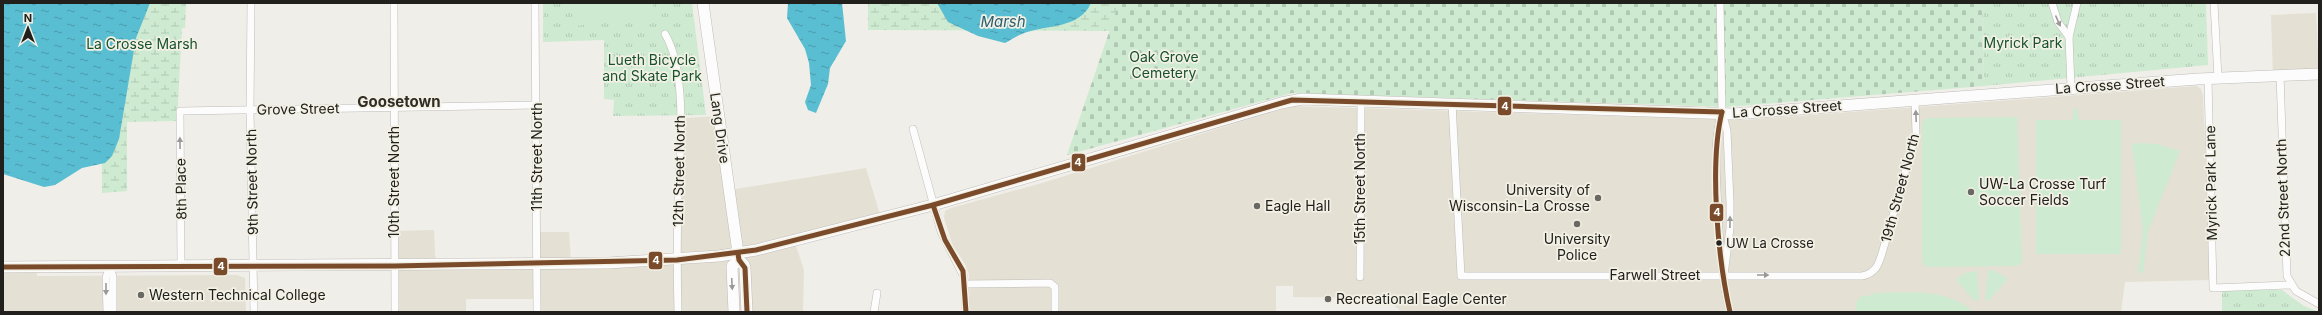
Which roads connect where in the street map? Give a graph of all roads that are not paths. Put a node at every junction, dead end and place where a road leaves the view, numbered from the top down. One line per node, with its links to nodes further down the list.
1 (251, 3): 20 (street, 9th Street North)
2 (394, 3): 19 (street, 10th Street North)
3 (535, 3): 18 (street, 11th Street North)
4 (703, 3): 25 (main road, Lang Drive)
5 (1720, 3): 22 (street)
6 (2052, 3): 10 (street, one-way to 10)
7 (2077, 3): 10 (street)
8 (2214, 3): 13 (street, Myrick Park Lane)
9 (665, 34): 26 (street, 12th Street North)
10 (2069, 37): 14 (street)
11 (2319, 74): 12 (main road, La Crosse Street)
12 (2280, 75): 13 (main road, La Crosse Street); 37 (street, 22nd Street North)
13 (2213, 78): 14 (main road, La Crosse Street); 37 (street, Myrick Park Lane)
14 (2071, 88): 15 (main road, La Crosse Street)
15 (1915, 100): 22 (main road, La Crosse Street); 33 (street, 19th Street North, one-way to 15)
16 (1361, 101): 17 (main road, La Crosse Street); 24 (main road, La Crosse Street); 35 (street, 15th Street North)
17 (1452, 103): 22 (main road, La Crosse Street); 34 (street, Farwell Street)
18 (536, 105): 19 (street, Grove Street); 27 (street, 11th Street North)
19 (394, 108): 20 (street, Grove Street); 30 (street, 10th Street North)
20 (250, 110): 21 (street, Grove Street); 29 (street, 9th Street North)
21 (180, 111): 28 (street, 8th Place, one-way to 21)
22 (1722, 112): 34 (street); 34 (street, one-way to 22)
23 (913, 129): 24 (street)
24 (933, 205): 25 (main road, La Crosse Street); 36 (street)
25 (738, 257): 26 (main road, La Crosse Street); 46 (main road, one-way to 46); 47 (main road, Lang Drive)
26 (677, 260): 27 (main road, La Crosse Street); 45 (street, 12th Street North)
27 (538, 264): 30 (main road); 44 (street, 11th Street North)
28 (181, 266): 29 (main road); 32 (main road)
29 (254, 266): 30 (main road); 42 (street, 9th Street North)
30 (395, 266): 43 (street, 10th Street North)
31 (3, 267): 32 (main road)
32 (110, 267): 40 (street, one-way to 40); 41 (street)
33 (1872, 273): 34 (street, Farwell Street, one-way to 33)
34 (1724, 275): 51 (street)
35 (1360, 277)
36 (965, 284): 49 (street); 50 (street)
37 (2291, 285): 39 (street)
38 (877, 293): 48 (street)
39 (2319, 304)
40 (107, 312)
41 (113, 312)
42 (254, 312)
43 (395, 312)
44 (537, 312)
45 (678, 312)
46 (734, 312)
47 (747, 312)
48 (874, 312)
49 (966, 312)
50 (1055, 312)
51 (1730, 312)

